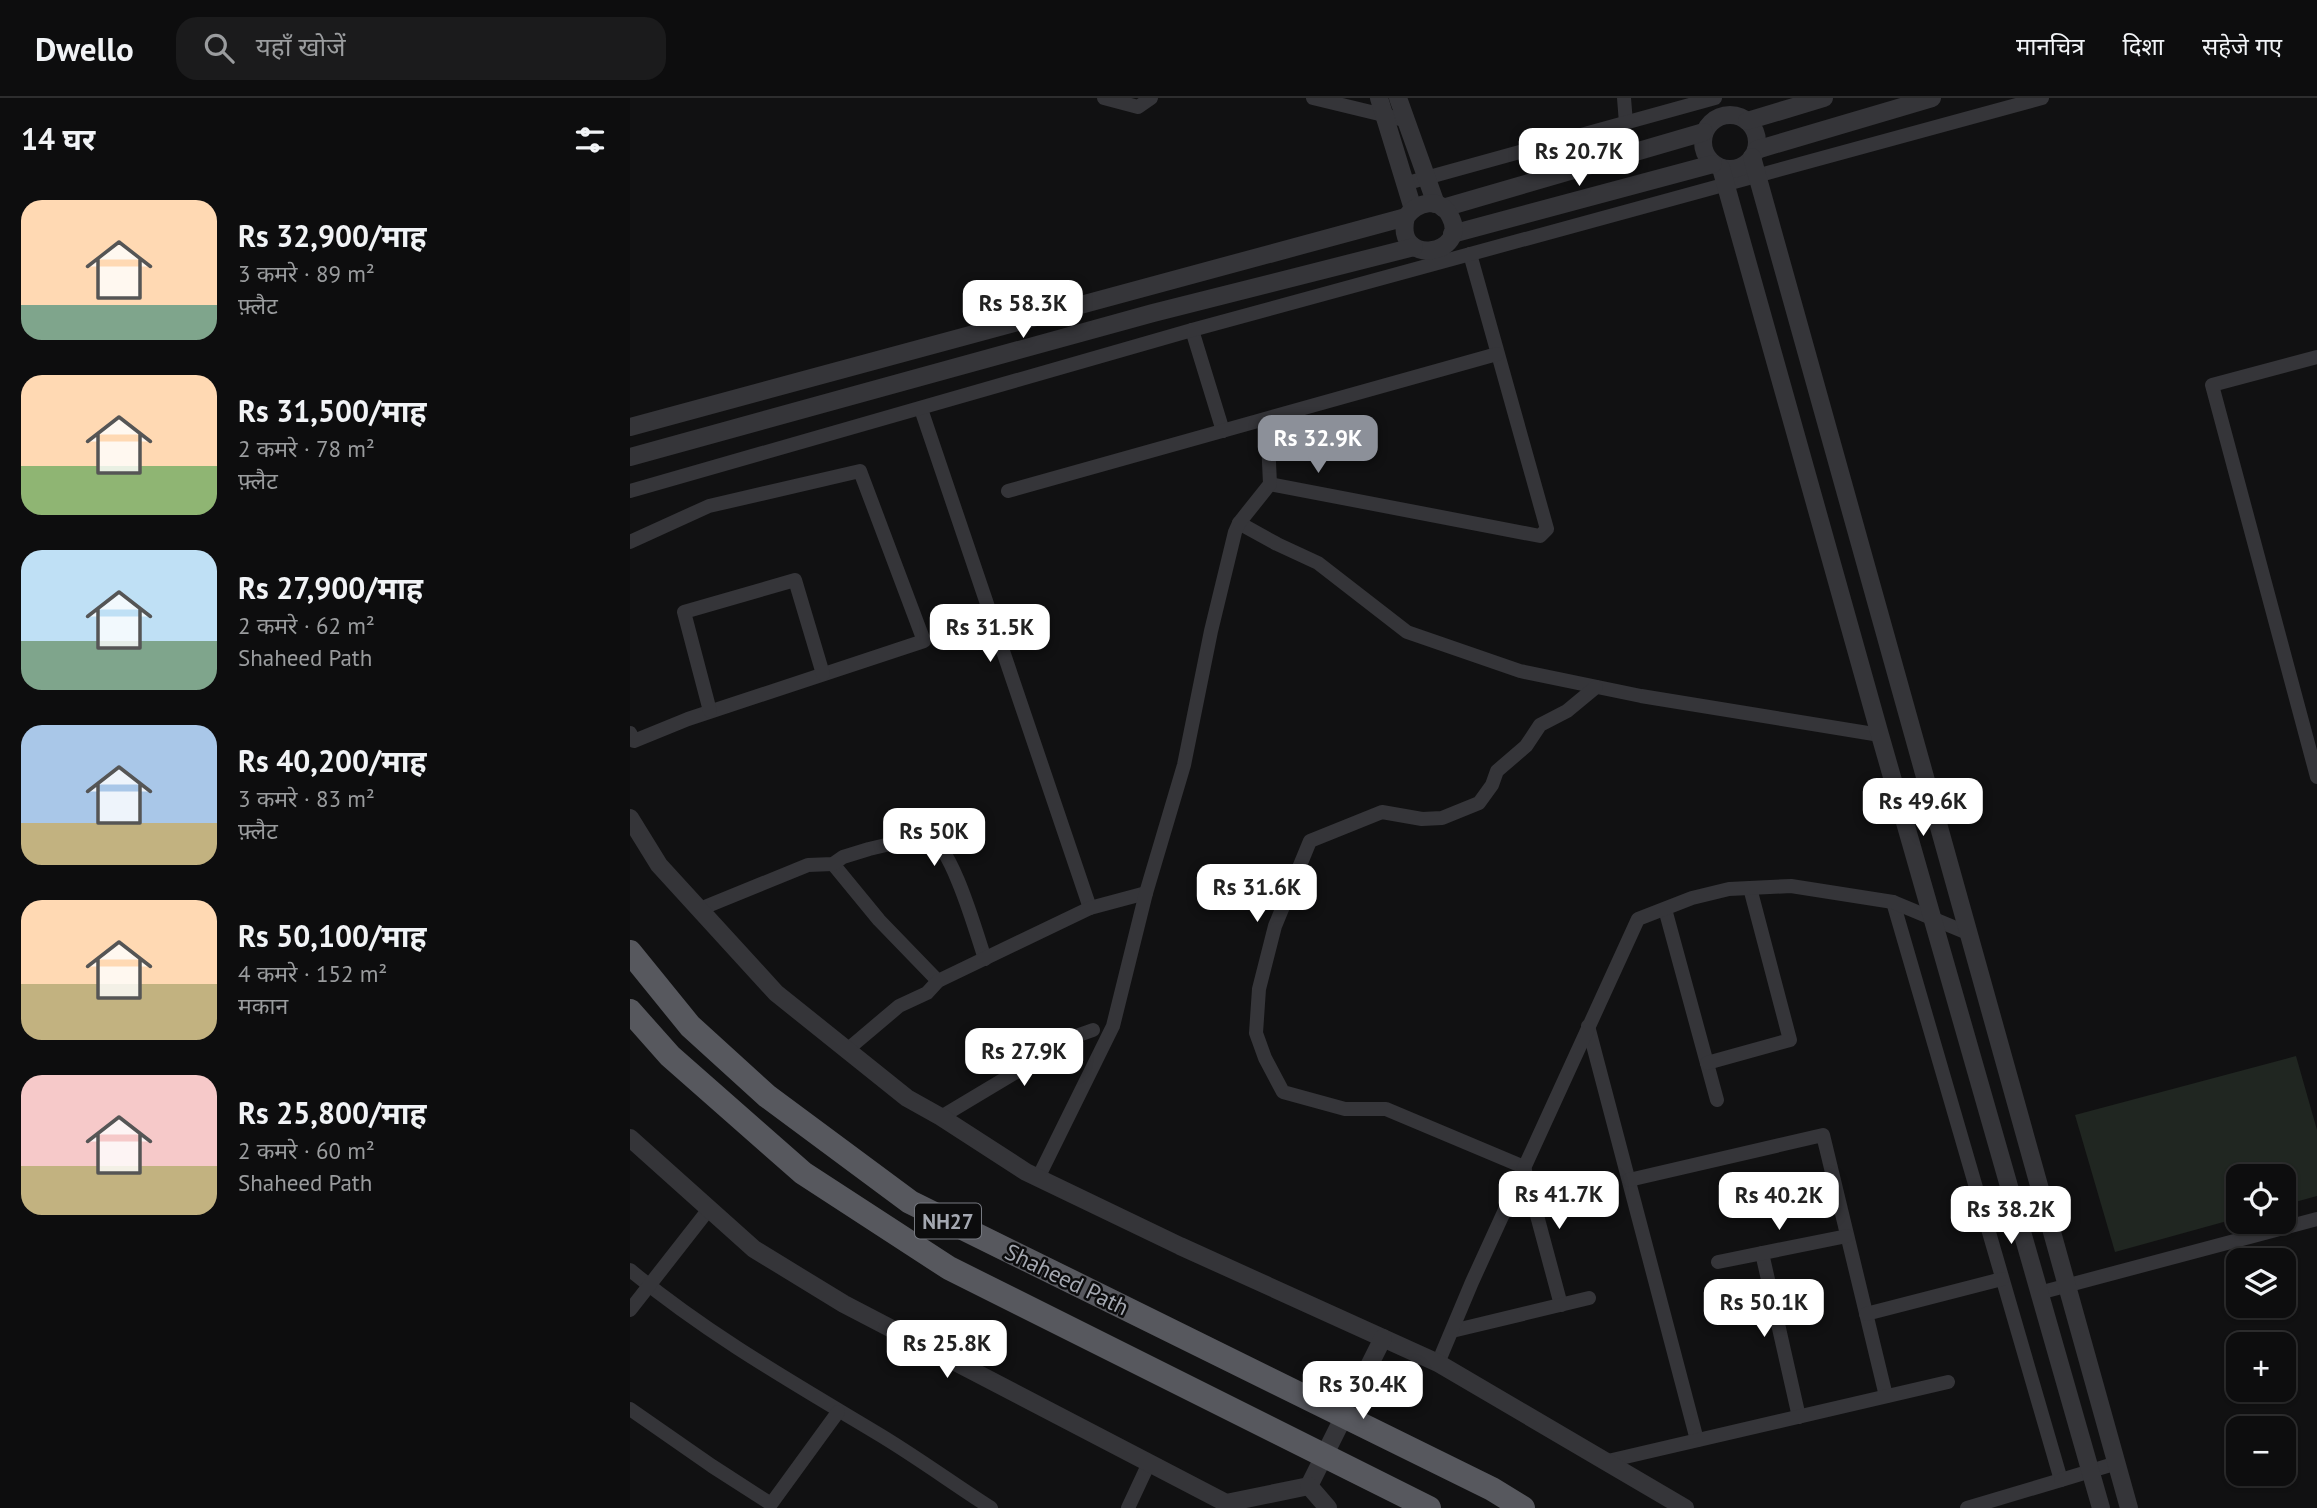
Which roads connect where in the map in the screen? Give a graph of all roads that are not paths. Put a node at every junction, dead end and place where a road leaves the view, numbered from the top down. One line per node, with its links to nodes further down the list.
1 (1104, 98): 2 (street)
2 (1151, 98)
3 (1313, 98): 10 (street)
4 (1398, 98): 11 (street)
5 (1624, 98): 13 (street)
6 (1715, 98): 13 (street)
7 (1824, 98): 12 (street)
8 (1932, 98): 15 (street)
9 (2042, 98): 17 (street)
10 (1381, 107): 11 (street); 19 (street)
11 (1404, 120): 18 (street)
12 (1747, 121): 14 (street); 15 (street)
13 (1626, 123): 18 (street)
14 (1704, 132): 16 (street); 20 (street)
15 (1754, 154): 16 (street); 17 (street)
16 (1720, 172): 17 (street); 22 (street); 24 (street); 42 (street)
17 (1758, 176): 44 (street)
18 (1425, 178): 19 (street); 20 (street)
19 (1404, 184): 21 (street)
20 (1440, 206): 21 (street); 22 (street)
21 (1410, 213): 23 (street); 30 (street)
22 (1452, 233): 23 (street)
23 (1414, 247): 32 (street)
24 (1470, 254): 25 (street); 26 (street)
25 (1192, 330): 28 (street); 31 (street)
26 (1497, 354): 29 (street); 33 (street)
27 (2317, 357): 43 (street)
28 (920, 409): 34 (street); 51 (street)
29 (1268, 418): 31 (street); 33 (street)
30 (630, 427)
31 (1223, 431): 35 (street)
32 (630, 457)
33 (1270, 484): 36 (street)
34 (630, 491)
35 (1008, 491)
36 (1239, 523): 39 (street); 49 (street)
37 (630, 542): 38 (street)
38 (823, 674): 40 (street); 40 (street)
39 (1596, 687): 42 (street); 67 (street)
40 (710, 711): 41 (street)
41 (630, 733)
42 (1880, 735): 45 (street)
43 (2317, 777)
44 (1927, 782): 45 (street); 55 (street)
45 (1896, 791): 54 (street)
46 (630, 818): 52 (street)
47 (833, 864): 52 (street); 57 (street); 58 (street)
48 (1750, 888): 50 (street); 53 (street); 63 (street)
49 (1146, 893): 51 (street); 68 (street)
50 (1893, 902): 54 (street); 76 (street)
51 (1090, 908): 57 (street)
52 (700, 909): 62 (street)
53 (1664, 909): 60 (street); 63 (street)
54 (1932, 918): 55 (street); 79 (street)
55 (1970, 934): 78 (street)
56 (630, 952): 104 (highway, Shaheed Path / NH27)
57 (985, 960): 58 (street)
58 (938, 981): 62 (street)
59 (630, 1011): 103 (highway, Shaheed Path / NH27)
60 (1588, 1026): 67 (street); 69 (street)
61 (1093, 1030): 65 (street)
62 (847, 1050): 65 (street)
63 (1707, 1063): 64 (street)
64 (1717, 1100)
65 (941, 1116): 68 (street)
66 (630, 1139): 70 (street)
67 (1524, 1167): 81 (street); 84 (street)
68 (1038, 1178): 85 (street)
69 (1629, 1180): 72 (street); 92 (street)
70 (709, 1209): 77 (street); 94 (street)
71 (2317, 1219): 78 (street)
72 (1847, 1236): 73 (street); 83 (street)
73 (1762, 1253): 74 (street); 91 (street)
74 (1718, 1262)
75 (630, 1270): 77 (street)
76 (2002, 1279): 83 (street); 97 (street)
77 (649, 1286): 82 (street); 89 (street)
78 (2067, 1286): 79 (street); 95 (street)
79 (2039, 1293): 96 (street)
80 (1589, 1298): 81 (street)
81 (1561, 1305): 84 (street)
82 (630, 1310)
83 (1866, 1314): 88 (street)
84 (1452, 1331): 86 (street)
85 (1383, 1338): 86 (street); 98 (street)
86 (1438, 1363): 93 (street)
87 (1948, 1382): 88 (street)
88 (1886, 1396): 91 (street)
89 (838, 1412): 90 (street); 100 (street)
90 (633, 1415)
91 (1799, 1417): 92 (street)
92 (1697, 1440): 93 (street)
93 (1608, 1461): 105 (street)
94 (1149, 1463): 99 (street); 101 (street)
95 (2117, 1463): 96 (street); 108 (street)
96 (2091, 1472): 97 (street); 107 (street)
97 (2061, 1480): 106 (street)
98 (1309, 1486): 99 (street); 102 (street)
99 (1231, 1506)
100 (991, 1508)
101 (1128, 1508)
102 (1328, 1508)
103 (1429, 1508)
104 (1523, 1508)
105 (1685, 1508)
106 (1967, 1508)
107 (2101, 1508)
108 (2129, 1508)

